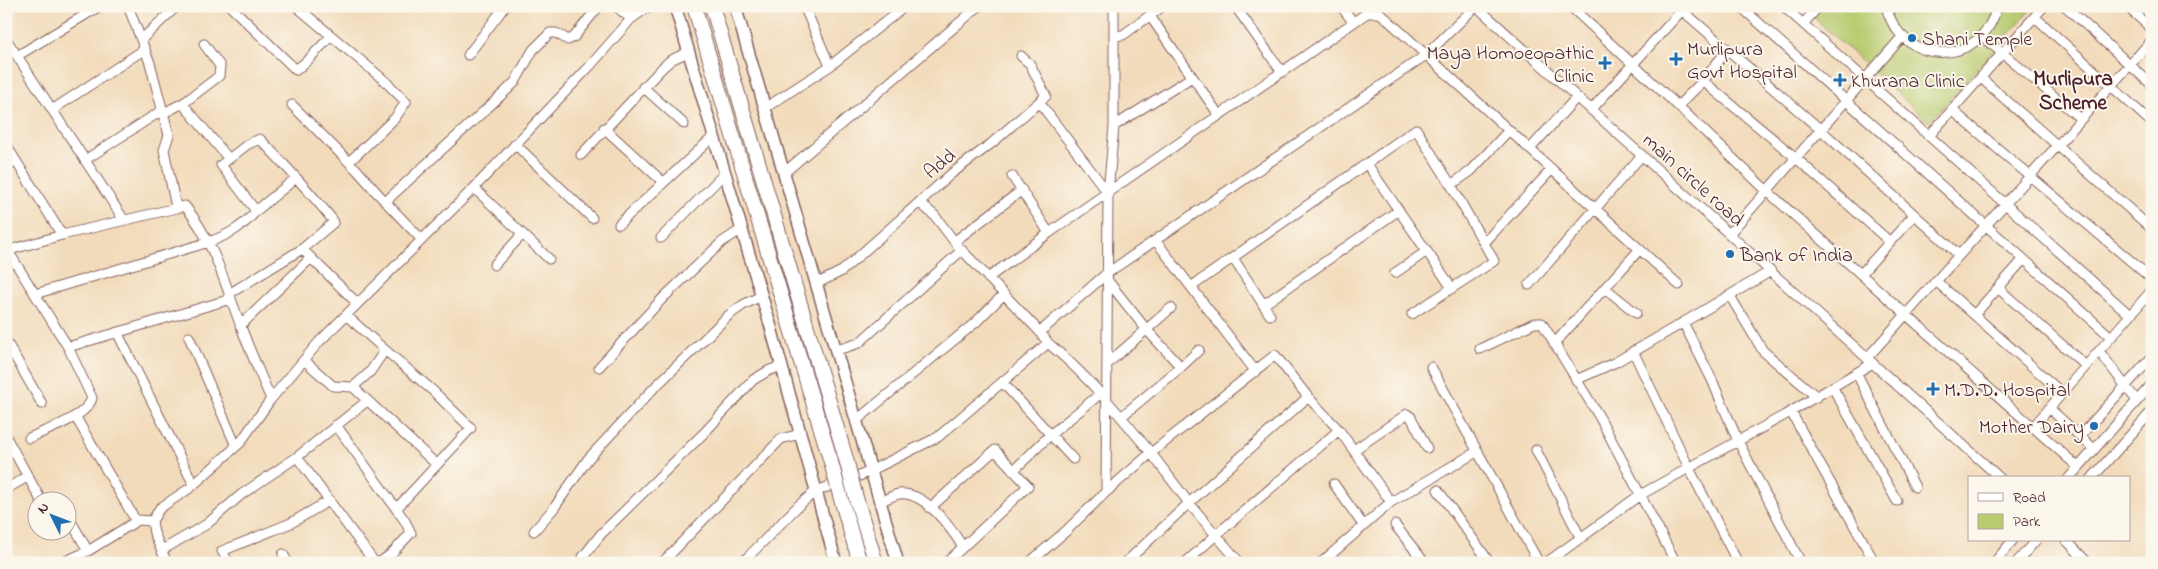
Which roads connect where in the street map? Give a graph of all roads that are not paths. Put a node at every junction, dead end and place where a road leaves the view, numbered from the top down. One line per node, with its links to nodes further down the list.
1 (100, 6): 52 (street)
2 (128, 6): 42 (street)
3 (177, 6): 42 (street)
4 (230, 6): 40 (street)
5 (296, 6): 40 (street)
6 (505, 6): 51 (street)
7 (599, 6): 111 (street)
8 (616, 6): 34 (street)
9 (649, 6): 34 (street)
10 (675, 6): 48 (main road)
11 (694, 6): 294 (highway, bridge)
12 (712, 6): 295 (highway, bridge)
13 (735, 6): 71 (main road)
14 (804, 6): 56 (street)
15 (905, 6): 56 (street)
16 (978, 6): 100 (street)
17 (1114, 6): 38 (street)
18 (1163, 6): 32 (street)
19 (1235, 6): 57 (street)
20 (1341, 6): 35 (street)
21 (1476, 6): 50 (street); 65 (street, main circle road)
22 (1570, 6): 54 (street)
23 (1740, 6): 67 (street)
24 (1783, 6): 36 (street)
25 (1820, 6): 36 (street)
26 (1886, 6): 41 (street)
27 (1997, 6): 39 (street)
28 (2044, 6): 33 (street)
29 (2065, 6): 55 (street)
30 (2126, 6): 37 (street)
31 (1682, 8): 47 (street); 54 (street)
32 (1150, 16): 38 (street); 58 (street)
33 (2035, 17): 49 (street); 63 (street)
34 (631, 19): 86 (street)
35 (1353, 22): 50 (street); 57 (street)
36 (1803, 24): 60 (street)
37 (2152, 29)
38 (1115, 36): 80 (street)
39 (1982, 36): 41 (street); 49 (street)
40 (330, 37): 96 (street)
41 (1902, 37): 60 (street)
42 (142, 39): 46 (street)
43 (6, 40): 52 (street)
44 (2152, 40): 55 (street)
45 (204, 44): 68 (street)
46 (145, 49): 72 (street); 75 (street)
47 (1728, 49): 61 (street); 83 (street)
48 (688, 52): 64 (street); 85 (main road)
49 (2003, 53): 59 (street); 77 (street)
50 (1426, 54): 82 (street); 132 (street)
51 (468, 55)
52 (17, 56): 72 (street)
53 (1021, 56): 66 (street)
54 (1634, 64): 70 (street); 73 (street)
55 (2130, 65): 62 (street); 63 (street)
56 (830, 66): 71 (street)
57 (1282, 72): 76 (street)
58 (1192, 77): 76 (street); 80 (street)
59 (1981, 78): 74 (street); 88 (street)
60 (1865, 79): 67 (street); 84 (street)
61 (1703, 81): 70 (street); 93 (street)
62 (2152, 84)
63 (2110, 86): 77 (street); 78 (street)
64 (643, 88): 79 (street); 81 (street)
65 (1577, 97): 73 (street, main circle road); 89 (street)
66 (1039, 102): 110 (street); 112 (street, Add)
67 (1845, 102): 83 (street); 122 (street)
68 (182, 104): 75 (street); 92 (street)
69 (292, 105): 96 (street)
70 (1678, 106): 109 (street)
71 (765, 108): 100 (main road)
72 (52, 110): 94 (street)
73 (1591, 110): 91 (street, main circle road)
74 (1952, 110): 84 (street); 103 (street)
75 (162, 112): 94 (street); 114 (street)
76 (1219, 115): 110 (street)
77 (2081, 120): 88 (street)
78 (2152, 123)
79 (684, 124)
80 (1114, 126): 110 (street)
81 (604, 128): 90 (street); 105 (street)
82 (1509, 130): 89 (street); 106 (street)
83 (1821, 130): 93 (street); 118 (street)
84 (1929, 136): 113 (street)
85 (713, 137): 101 (main road); 105 (street)
86 (515, 144): 107 (street); 119 (street)
87 (6, 145): 95 (street)
88 (2057, 146): 103 (street); 124 (street)
89 (1530, 149): 99 (street)
90 (581, 155)
91 (1642, 155): 115 (street); 127 (street, main circle road)
92 (229, 158): 104 (street); 117 (street)
93 (1796, 158): 109 (street); 134 (street)
94 (84, 160): 120 (street)
95 (16, 161): 98 (street); 128 (street)
96 (349, 162): 111 (street)
97 (1367, 164): 106 (street); 116 (street); 143 (street)
98 (6, 167)
99 (1552, 169): 115 (street); 135 (street)
100 (785, 172): 154 (main road)
101 (724, 174): 123 (main road); 129 (street)
102 (1012, 176): 108 (street)
103 (2030, 176): 113 (street); 152 (street)
104 (296, 178): 117 (street); 136 (street)
105 (664, 182): 121 (street)
106 (1451, 185): 135 (street)
107 (474, 188): 125 (street); 130 (street)
108 (1022, 190): 126 (street); 131 (street)
109 (1767, 191): 127 (street); 149 (street)
110 (1108, 193): 126 (street); 151 (street)
111 (385, 202): 130 (street)
112 (920, 202): 131 (street); 154 (street, Add)
113 (2005, 204): 122 (street); 175 (street)
114 (176, 207): 120 (street); 133 (street)
115 (1596, 208): 137 (street); 156 (street)
116 (1399, 210): 140 (street); 168 (street)
117 (256, 211): 133 (street)
118 (1914, 215): 134 (street); 141 (street)
119 (592, 218)
120 (124, 220): 128 (street)
121 (619, 224)
122 (1985, 226): 141 (street); 145 (street)
123 (742, 229): 165 (main road); 200 (street)
124 (2152, 229)
125 (520, 232): 144 (street); 146 (street)
126 (1049, 232): 150 (street)
127 (1729, 234): 147 (street, main circle road)
128 (62, 235): 139 (street)
129 (661, 238)
130 (422, 240): 167 (street)
131 (954, 241): 138 (street)
132 (1156, 241): 151 (street); 157 (street)
133 (209, 242): 162 (street); 164 (street)
134 (1890, 242): 149 (street)
135 (1484, 243): 158 (street)
136 (302, 249): 142 (street); 164 (street)
137 (1640, 249): 155 (street); 159 (street)
138 (962, 250): 150 (street); 190 (street)
139 (7, 251): 162 (street)
140 (1428, 252): 148 (street); 158 (street)
141 (1959, 255): 153 (street)
142 (311, 258): 167 (street); 178 (street)
143 (1232, 258): 157 (street); 168 (street)
144 (549, 259)
145 (2024, 260): 160 (street); 183 (street)
146 (494, 264)
147 (1771, 272): 166 (street); 196 (street, main circle road)
148 (1395, 273)
149 (1861, 274): 172 (street)
150 (988, 278): 163 (street)
151 (1107, 278): 179 (street); 181 (street); 197 (street)
152 (2152, 279)
153 (1936, 281): 172 (street); 174 (street)
154 (816, 284): 190 (main road)
155 (1679, 285)
156 (1529, 286)
157 (1191, 287): 203 (street)
158 (1452, 288): 171 (street)
159 (1605, 288): 170 (street); 186 (street)
160 (1998, 288): 174 (street); 199 (street)
161 (2151, 291): 175 (street)
162 (35, 294): 187 (street)
163 (1004, 294): 181 (street); 224 (street)
164 (230, 296): 178 (street); 180 (street)
165 (761, 296): 198 (main road); 272 (street)
166 (1730, 296): 177 (street); 214 (street)
167 (357, 303): 176 (street)
168 (1263, 305): 173 (street)
169 (1171, 308): 179 (street)
170 (1636, 313)
171 (1412, 314)
172 (1906, 314): 196 (street); 226 (street)
173 (1270, 315)
174 (1974, 315): 211 (street)
175 (2130, 315): 183 (street)
176 (347, 316): 189 (street); 195 (street)
177 (1683, 322): 192 (street); 233 (street)
178 (240, 326): 215 (street)
179 (1146, 329): 197 (street); 201 (street)
180 (117, 332): 187 (street); 253 (street)
181 (1040, 332): 185 (street)
182 (189, 337): 234 (street)
183 (2111, 337): 193 (street)
184 (6, 341): 218 (street)
185 (1048, 343): 206 (street); 212 (street)
186 (1554, 344): 188 (street); 205 (street)
187 (68, 347): 222 (street)
188 (1480, 349)
189 (386, 350): 209 (street); 243 (street)
190 (837, 350): 224 (main road)
191 (1199, 350): 201 (street)
192 (1634, 351): 205 (street); 245 (street)
193 (2099, 351): 199 (street); 208 (street)
194 (2152, 357): 208 (street)
195 (304, 360): 209 (street); 215 (street)
196 (1870, 361): 204 (street); 248 (street, main circle road)
197 (1106, 364): 212 (street)
198 (781, 366): 228 (main road); 290 (street)
199 (2086, 366): 211 (street)
200 (599, 367)
201 (1181, 367): 223 (street)
202 (1431, 367): 239 (street)
203 (1256, 372): 213 (street); 240 (street)
204 (1857, 374): 210 (street); 254 (street)
205 (1576, 380): 260 (street)
206 (1002, 382): 229 (street); 246 (street)
207 (2152, 384): 216 (street)
208 (2127, 386): 216 (street); 230 (street)
209 (353, 387): 217 (street)
210 (1833, 388): 214 (street); 263 (street)
211 (2062, 393): 219 (street)
212 (1103, 397): 223 (street); 229 (street); 259 (street)
213 (1308, 397): 227 (street); 265 (street)
214 (1817, 397): 221 (street)
215 (271, 398): 234 (street)
216 (2137, 400): 236 (street)
217 (367, 401): 225 (street); 243 (street)
218 (42, 404)
219 (2049, 408): 226 (street); 230 (street)
220 (2152, 411): 250 (street)
221 (1791, 412): 233 (street); 310 (street)
222 (75, 416): 232 (street); 268 (street)
223 (1122, 417): 240 (street)
224 (857, 420): 246 (main road)
225 (336, 425): 241 (street); 267 (street)
226 (2033, 426): 244 (street)
227 (1339, 430): 237 (street); 274 (street)
228 (800, 434): 257 (main road); 291 (street)
229 (1050, 435): 242 (street); 247 (street)
230 (2080, 436): 236 (street)
231 (6, 437): 251 (street)
232 (29, 438)
233 (1738, 441): 245 (street); 309 (street)
234 (236, 446): 253 (street)
235 (1427, 448): 237 (street)
236 (2094, 449): 244 (street)
237 (1354, 450): 264 (street)
238 (1536, 450): 275 (street)
239 (1478, 451): 264 (street); 305 (street)
240 (1151, 453): 259 (street); 265 (street)
241 (297, 456): 261 (street); 280 (street)
242 (1073, 460)
243 (436, 464): 267 (street)
244 (2078, 467): 249 (street)
245 (1689, 468): 260 (street); 308 (street)
246 (871, 470): 257 (street); 262 (main road)
247 (1013, 471): 266 (street); 279 (street)
248 (1998, 476)
249 (2071, 476)
250 (2094, 476)
251 (27, 477): 255 (street); 258 (street)
252 (1334, 484): 270 (street)
253 (194, 485): 269 (street)
254 (1915, 487)
255 (6, 489)
256 (1438, 490): 304 (street)
257 (816, 491): 292 (street); 293 (main road)
258 (36, 492)
259 (1106, 492): 298 (street)
260 (1640, 495): 275 (street); 307 (street)
261 (330, 500): 286 (street); 288 (street)
262 (881, 501): 266 (street); 296 (main road)
263 (1897, 501)
264 (1392, 502): 270 (street)
265 (1190, 503): 274 (street); 299 (street)
266 (930, 508): 279 (street)
267 (396, 509): 289 (street)
268 (136, 521): 269 (street); 281 (street)
269 (152, 521): 280 (street)
270 (1363, 525): 302 (street)
271 (1395, 526): 303 (street)
272 (534, 532)
273 (78, 534): 281 (street)
274 (1216, 535): 300 (street); 301 (street)
275 (1580, 537): 283 (street)
276 (2011, 542): 311 (street)
277 (2034, 542): 312 (street)
278 (2068, 542): 313 (street)
279 (963, 547): 297 (street)
280 (162, 550): 285 (street)
281 (88, 551): 284 (street)
282 (283, 554): 287 (street)
283 (1558, 559): 306 (street)
284 (61, 563)
285 (167, 563)
286 (229, 563)
287 (288, 563)
288 (375, 563)
289 (379, 563)
290 (583, 563)
291 (662, 563)
292 (742, 563)
293 (836, 563)
294 (860, 563)
295 (876, 563)
296 (898, 563)
297 (946, 563)
298 (1029, 563)
299 (1125, 563)
300 (1185, 563)
301 (1240, 563)
302 (1321, 563)
303 (1425, 563)
304 (1490, 563)
305 (1539, 563)
306 (1546, 563)
307 (1676, 563)
308 (1738, 563)
309 (1801, 563)
310 (1875, 563)
311 (1994, 563)
312 (2016, 563)
313 (2088, 563)

